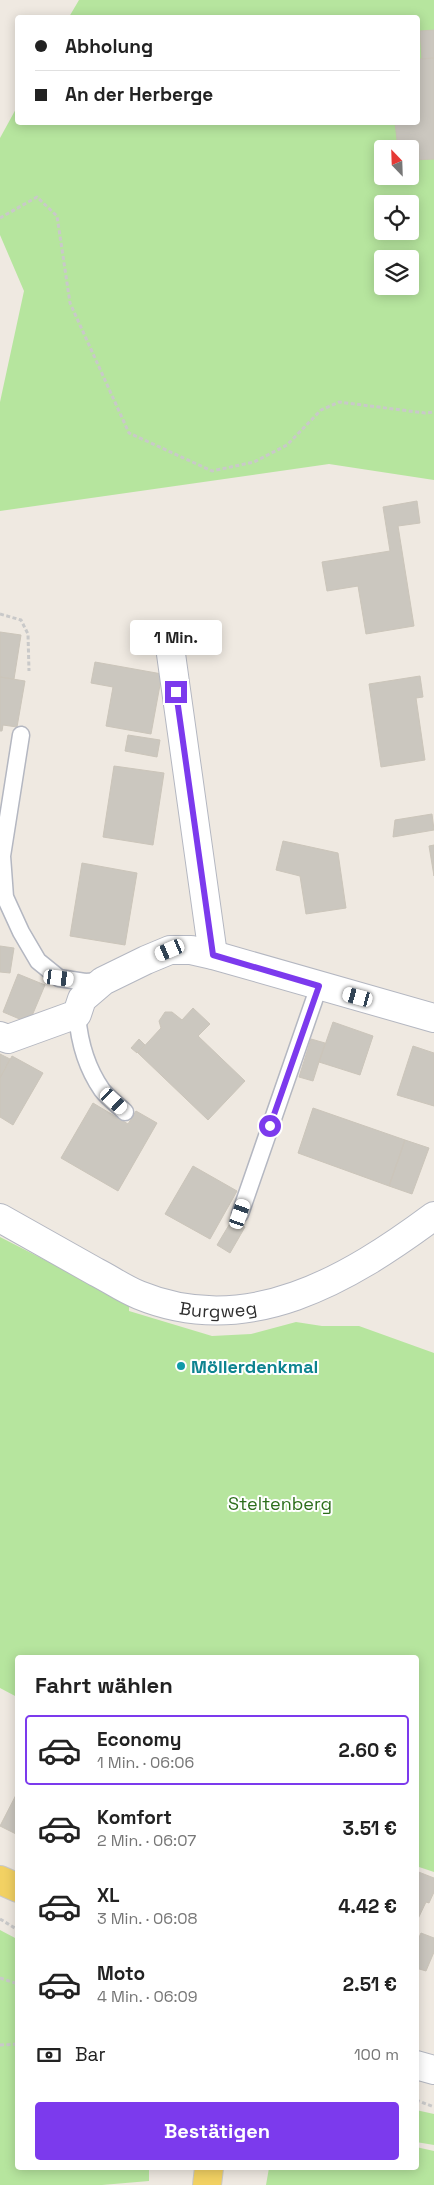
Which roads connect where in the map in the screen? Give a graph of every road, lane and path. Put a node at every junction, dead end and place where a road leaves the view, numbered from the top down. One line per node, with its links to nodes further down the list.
1 (0, 218): 2 (path)
2 (434, 412)
3 (0, 614): 5 (path)
4 (171, 654): 7 (street)
5 (29, 671)
6 (21, 735): 8 (lane)
7 (213, 955): 8 (street); 9 (street)
8 (103, 981): 10 (street)
9 (319, 986): 11 (street); 14 (lane)
10 (77, 1014): 12 (street); 13 (lane)
11 (434, 1018)
12 (0, 1036)
13 (125, 1112)
14 (240, 1214)
15 (434, 1216): 16 (street, Burgweg)
16 (0, 1218)
17 (0, 1880): 18 (main road)
18 (15, 1887)
19 (0, 1919): 20 (path)
20 (15, 1928)
21 (0, 1978): 22 (path)
22 (15, 1983)
23 (0, 2044): 24 (path)
24 (15, 2044)
25 (419, 2066): 26 (street)
26 (434, 2070)
27 (419, 2101): 28 (path)
28 (434, 2107)
29 (209, 2170): 30 (main road)
30 (207, 2185)

